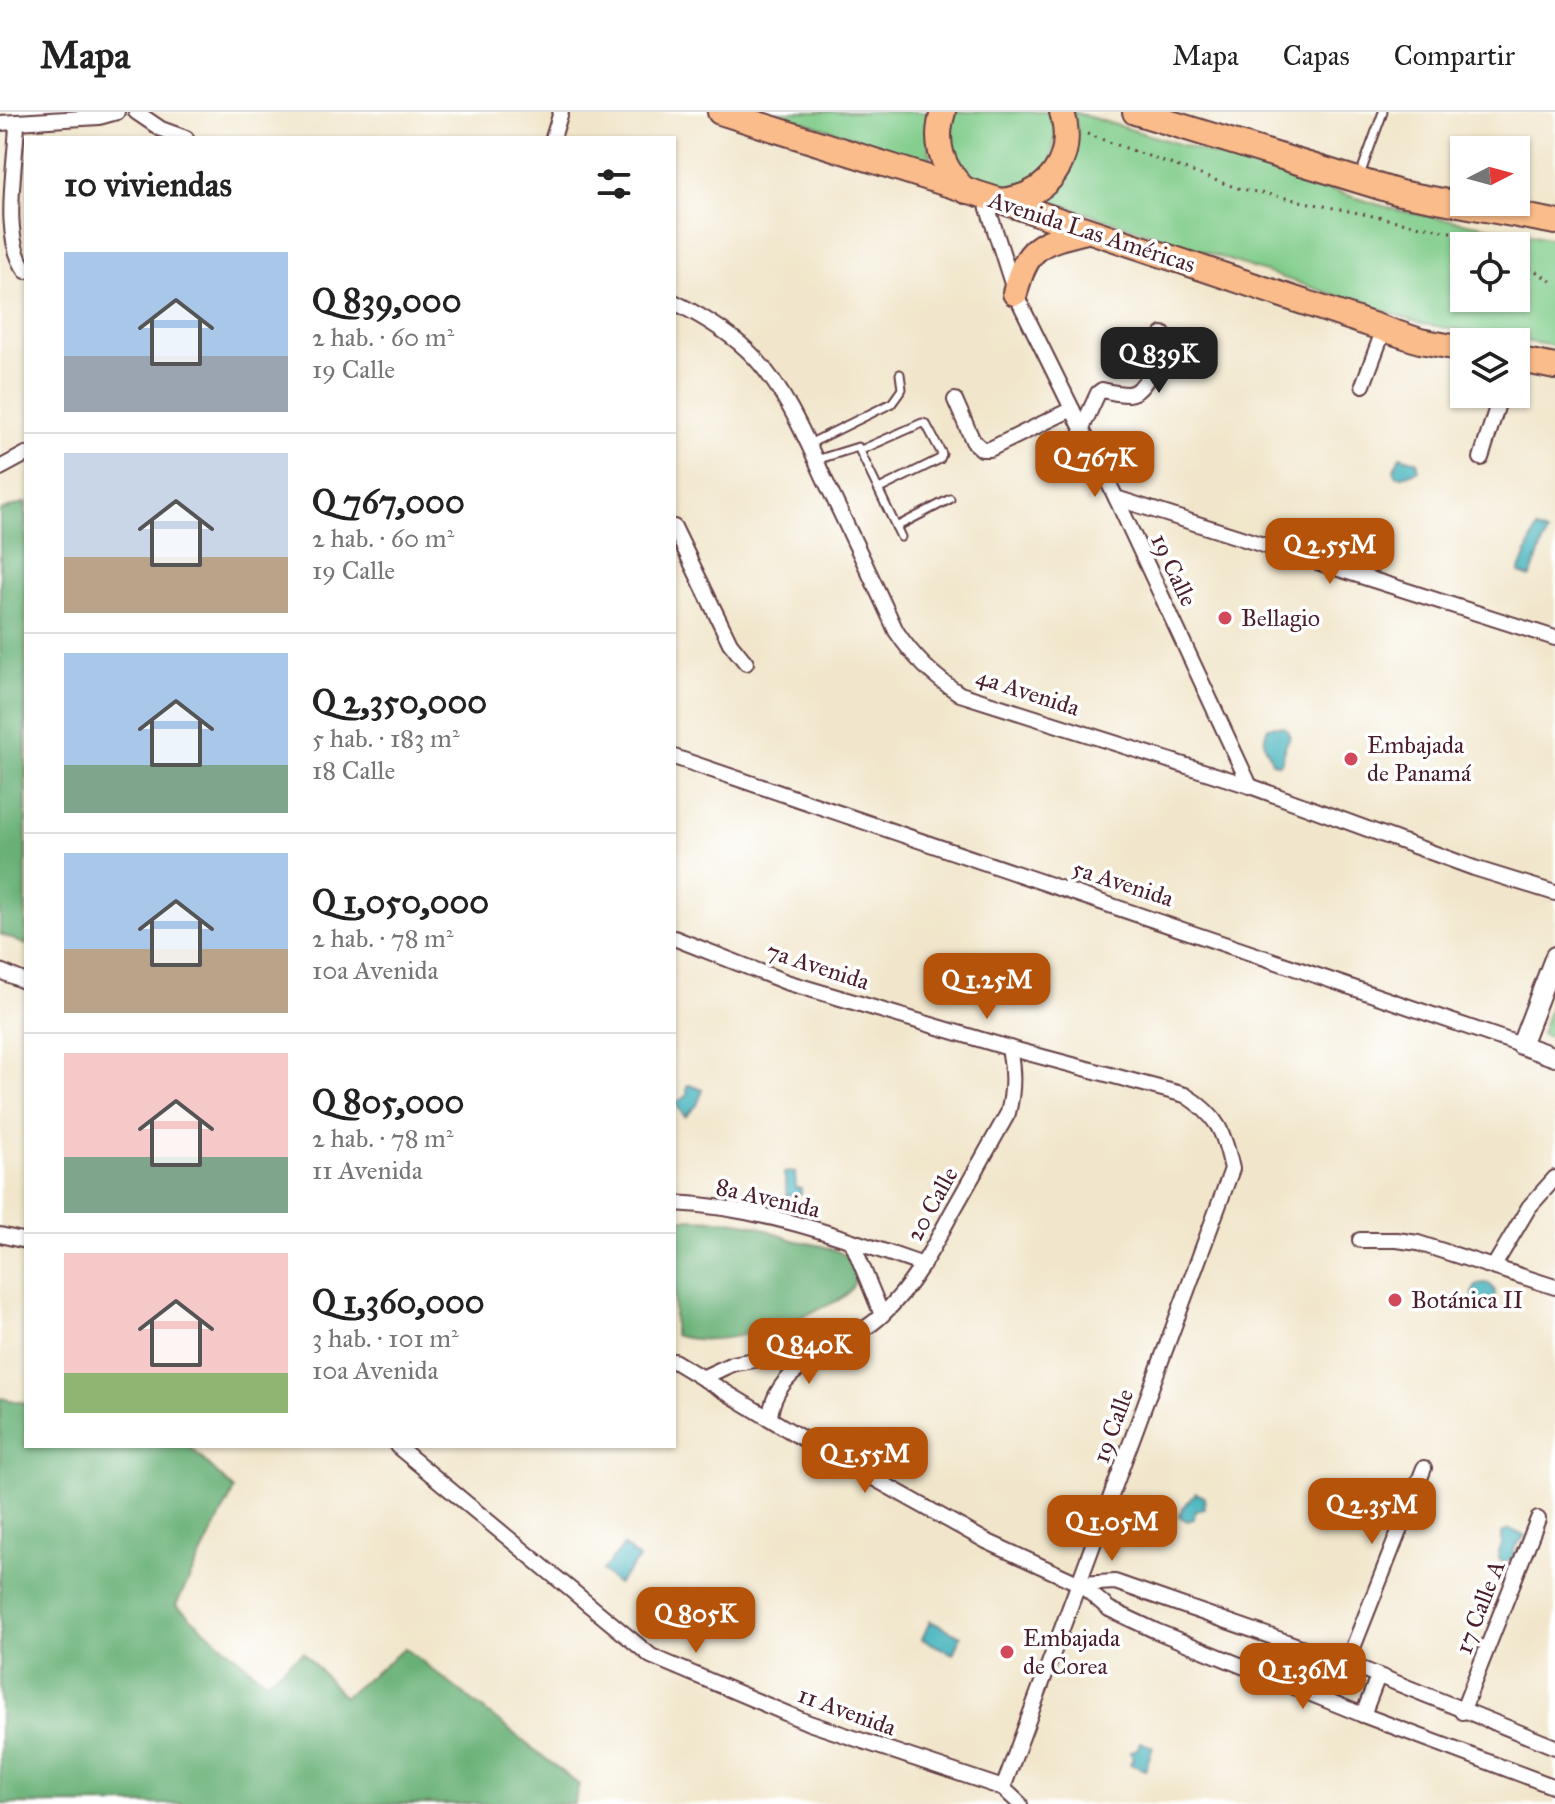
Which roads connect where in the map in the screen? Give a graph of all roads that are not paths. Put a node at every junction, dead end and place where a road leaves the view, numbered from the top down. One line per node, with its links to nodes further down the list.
1 (117, 112): 11 (street)
2 (136, 112): 12 (street)
3 (561, 112): 13 (street)
4 (720, 112): 15 (main road, Avenida Las Américas)
5 (943, 112): 15 (main road)
6 (1135, 112): 8 (main road)
7 (1383, 112): 14 (lane)
8 (1168, 117): 14 (main road)
9 (1063, 118): 15 (main road)
10 (0, 123): 11 (street)
11 (17, 123): 18 (street)
12 (180, 136)
13 (554, 136)
14 (1358, 180): 16 (main road)
15 (984, 196): 17 (main road, Avenida Las Américas); 19 (street, 19 Calle)
16 (1555, 222)
17 (1086, 231): 19 (main road); 21 (main road, Avenida Las Américas)
18 (22, 266)
19 (1015, 293): 30 (street, 19 Calle)
20 (676, 303): 32 (street, 4a Avenida)
21 (1384, 329): 23 (main road, Avenida Las Américas); 27 (street)
22 (1163, 334): 31 (street)
23 (1450, 346)
24 (1530, 362): 25 (main road)
25 (1555, 367)
26 (900, 374): 32 (lane)
27 (1363, 385)
28 (955, 400): 30 (street)
29 (1497, 408): 35 (street)
30 (1072, 409): 31 (street, 19 Calle)
31 (1082, 428): 39 (street, 19 Calle)
32 (809, 444): 36 (street, 4a Avenida)
33 (861, 450): 36 (lane); 38 (lane); 38 (lane)
34 (24, 455): 37 (street)
35 (1481, 458)
36 (816, 460): 47 (street, 4a Avenida)
37 (0, 468)
38 (879, 489): 41 (lane)
39 (1116, 498): 44 (street); 47 (street, 19 Calle)
40 (950, 499): 41 (lane)
41 (896, 527): 43 (lane)
42 (676, 531): 45 (street)
43 (901, 537)
44 (1555, 638)
45 (746, 663)
46 (676, 758): 53 (street, 5a Avenida)
47 (1250, 786): 48 (street, 4a Avenida)
48 (1555, 893)
49 (676, 939): 54 (street, 7a Avenida)
50 (1555, 956): 53 (street)
51 (0, 971): 52 (street)
52 (24, 981)
53 (1521, 1045): 55 (street, 5a Avenida)
54 (1009, 1048): 56 (street, 7a Avenida); 63 (street, 20 Calle)
55 (1555, 1057)
56 (1232, 1169): 74 (street, 19 Calle)
57 (1555, 1178): 64 (street)
58 (676, 1203): 62 (street, 8a Avenida)
59 (0, 1235): 61 (street)
60 (1360, 1240): 64 (street)
61 (24, 1241)
62 (852, 1242): 63 (street, 8a Avenida); 66 (street)
63 (923, 1265): 66 (street, 20 Calle)
64 (1494, 1266): 65 (street)
65 (1555, 1287)
66 (882, 1315): 67 (street, 20 Calle)
67 (831, 1346): 69 (street, 20 Calle); 70 (street, 20 Calle)
68 (676, 1362): 69 (street)
69 (702, 1378): 70 (street)
70 (770, 1418): 74 (street)
71 (399, 1448): 81 (street, 11 Avenida)
72 (1424, 1468): 75 (street)
73 (1538, 1519): 77 (street, 17 Calle A)
74 (1080, 1584): 75 (street); 78 (street); 81 (street, 19 Calle)
75 (1347, 1663): 76 (street)
76 (1378, 1676): 77 (street); 78 (street)
77 (1462, 1712): 79 (street)
78 (1363, 1715): 80 (street)
79 (1555, 1747)
80 (1555, 1787)
81 (1003, 1788): 82 (street, 11 Avenida)
82 (1020, 1804)

